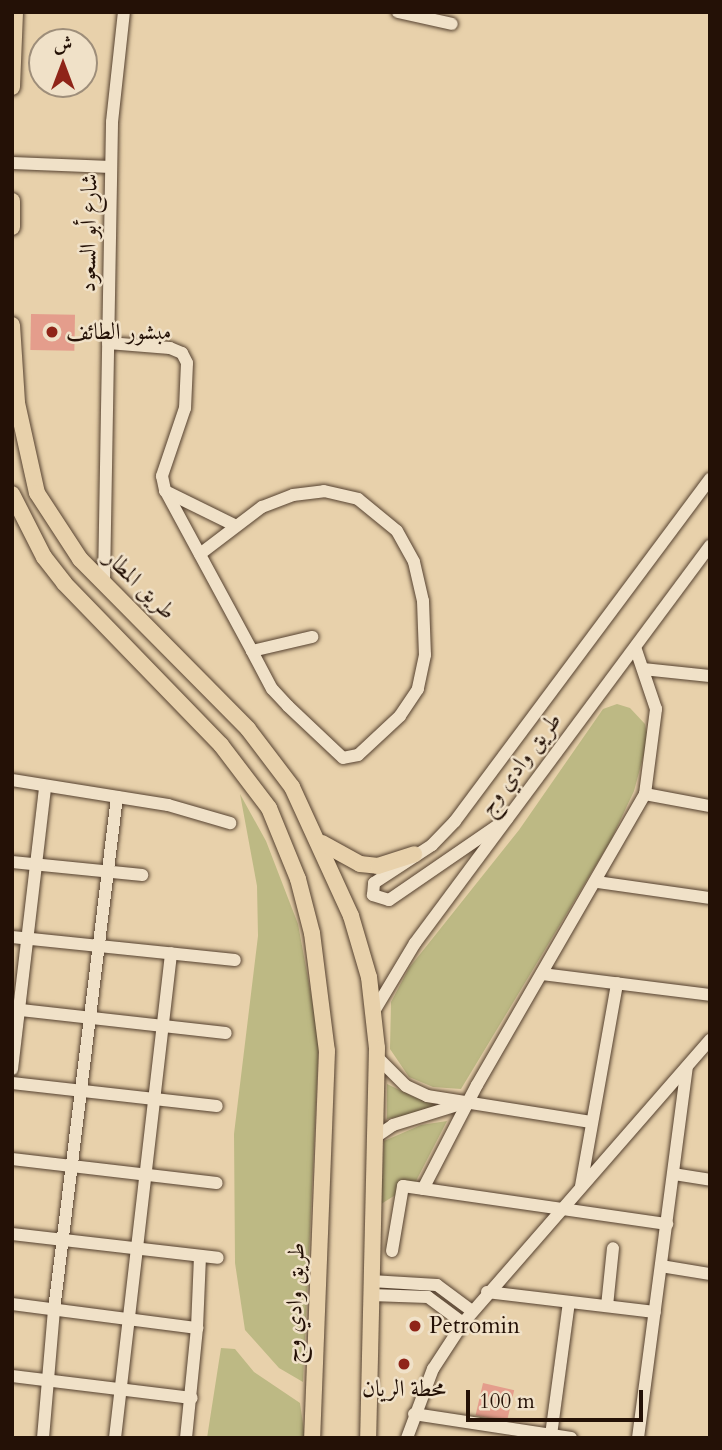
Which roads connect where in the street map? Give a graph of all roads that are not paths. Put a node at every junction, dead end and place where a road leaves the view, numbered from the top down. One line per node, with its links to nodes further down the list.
1 (15, 12): 5 (main road)
2 (124, 12): 7 (street, شارع أبو السعود)
3 (398, 12): 4 (street)
4 (452, 24)
5 (12, 87)
6 (12, 163): 7 (street)
7 (111, 167): 11 (street, شارع أبو السعود)
8 (12, 201): 9 (main road)
9 (12, 227)
10 (12, 325): 18 (main road, طريق المطار)
11 (108, 343): 13 (street); 18 (street, شارع أبو السعود)
12 (710, 479): 32 (street, طريق وادي وج)
13 (165, 490): 15 (street); 17 (street)
14 (12, 494): 102 (main road, طريق وادي وج)
15 (234, 525): 17 (street); 21 (street)
16 (710, 545): 20 (street, طريق وادي وج)
17 (200, 554): 21 (street)
18 (104, 582): 31 (main road, طريق المطار)
19 (312, 637): 21 (street)
20 (635, 647): 22 (street); 29 (street, طريق وادي وج)
21 (252, 651)
22 (643, 669): 23 (street); 26 (street)
23 (710, 676)
24 (12, 780): 25 (street)
25 (45, 786): 27 (street); 34 (street)
26 (645, 794): 28 (street); 37 (street)
27 (117, 797): 30 (street); 35 (street)
28 (710, 806)
29 (507, 819): 32 (street, طريق وادي وج); 48 (street, طريق وادي وج)
30 (230, 823)
31 (320, 841): 32 (main road); 48 (main road)
32 (414, 854)
33 (12, 862): 34 (street)
34 (36, 865): 35 (street); 40 (street)
35 (108, 872): 36 (street); 41 (street)
36 (142, 876)
37 (597, 882): 38 (street); 44 (street)
38 (710, 898)
39 (12, 937): 40 (street)
40 (27, 939): 41 (street); 47 (street)
41 (99, 946): 42 (street); 49 (street)
42 (171, 953): 43 (street); 50 (street)
43 (235, 960)
44 (542, 974): 45 (street); 59 (street)
45 (617, 983): 46 (street); 61 (street)
46 (710, 995)
47 (16, 1009): 49 (street); 55 (street)
48 (373, 1014): 53 (main road)
49 (90, 1018): 50 (street); 57 (street)
50 (162, 1026): 51 (street); 58 (street)
51 (226, 1033)
52 (710, 1040): 54 (street)
53 (376, 1056): 59 (street); 62 (main road)
54 (687, 1066): 65 (street); 69 (street)
55 (12, 1069)
56 (12, 1083): 57 (street)
57 (81, 1091): 58 (street); 64 (street)
58 (153, 1099): 60 (street); 66 (street)
59 (468, 1101): 61 (street); 62 (street); 70 (street)
60 (217, 1106)
61 (591, 1122): 69 (street)
62 (374, 1138): 82 (main road)
63 (12, 1159): 64 (street)
64 (72, 1166): 66 (street); 74 (street)
65 (674, 1174): 67 (street); 72 (street)
66 (144, 1175): 68 (street); 76 (street)
67 (710, 1180)
68 (216, 1183)
69 (581, 1186): 71 (street)
70 (423, 1189): 71 (street); 77 (street)
71 (560, 1209): 72 (street); 83 (street)
72 (667, 1224): 80 (street)
73 (12, 1234): 74 (street)
74 (63, 1240): 76 (street); 87 (street)
75 (613, 1248): 86 (street)
76 (135, 1249): 78 (street); 90 (street)
77 (392, 1251)
78 (200, 1257): 79 (street); 92 (street)
79 (218, 1258)
80 (661, 1266): 81 (street); 89 (street)
81 (710, 1274)
82 (371, 1288): 88 (street); 91 (street); 103 (main road)
83 (487, 1292): 84 (street); 88 (street)
84 (569, 1302): 86 (street); 98 (street)
85 (12, 1304): 87 (street)
86 (607, 1306): 89 (street)
87 (54, 1310): 90 (street); 94 (street)
88 (472, 1311): 91 (street)
89 (655, 1312): 106 (street)
90 (126, 1319): 92 (street); 95 (street)
91 (463, 1323): 97 (street)
92 (197, 1328): 96 (street)
93 (12, 1376): 94 (street)
94 (48, 1381): 95 (street); 99 (street)
95 (120, 1389): 96 (street); 100 (street)
96 (192, 1398): 101 (street)
97 (414, 1414): 98 (street); 104 (street)
98 (551, 1435): 105 (street)
99 (43, 1438)
100 (115, 1438)
101 (186, 1438)
102 (312, 1438)
103 (368, 1438)
104 (407, 1438)
105 (571, 1438)
106 (638, 1438)

